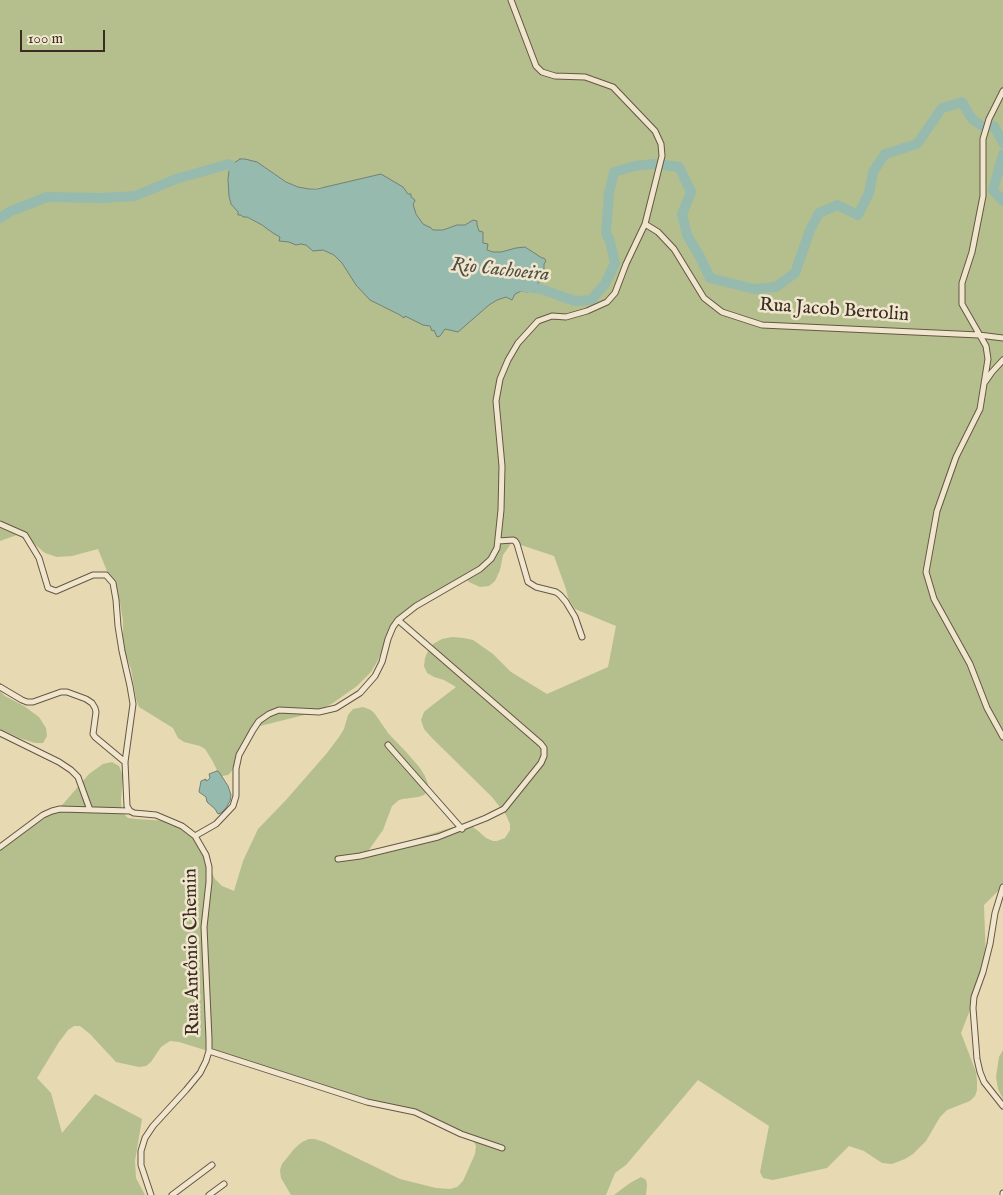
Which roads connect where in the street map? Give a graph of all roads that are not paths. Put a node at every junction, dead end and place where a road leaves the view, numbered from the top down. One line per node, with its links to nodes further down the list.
1 (511, 0): 3 (street)
2 (1003, 91): 4 (street)
3 (645, 224): 4 (street, Rua Jacob Bertolin); 9 (street)
4 (979, 335): 5 (street, Rua Jacob Bertolin); 7 (street)
5 (1003, 338)
6 (1003, 360): 7 (street)
7 (984, 385): 14 (street)
8 (0, 524): 16 (street)
9 (498, 540): 10 (street); 11 (street)
10 (398, 620): 19 (street); 20 (street)
11 (582, 637)
12 (0, 687): 16 (street)
13 (0, 733): 17 (street)
14 (1003, 737)
15 (388, 745): 19 (street)
16 (125, 762): 18 (street)
17 (90, 810): 18 (street, Rua Antônio Chemin); 21 (street, Rua Antônio Chemin)
18 (130, 811): 20 (street, Rua Antônio Chemin)
19 (462, 829): 22 (street)
20 (195, 836): 24 (street, Rua Antônio Chemin)
21 (0, 846)
22 (338, 859)
23 (1003, 887): 25 (street)
24 (209, 1051): 26 (street); 29 (street, Rua Antônio Chemin)
25 (1003, 1106)
26 (502, 1148)
27 (212, 1165): 30 (street)
28 (224, 1184): 31 (street)
29 (151, 1195)
30 (172, 1195)
31 (209, 1195)

